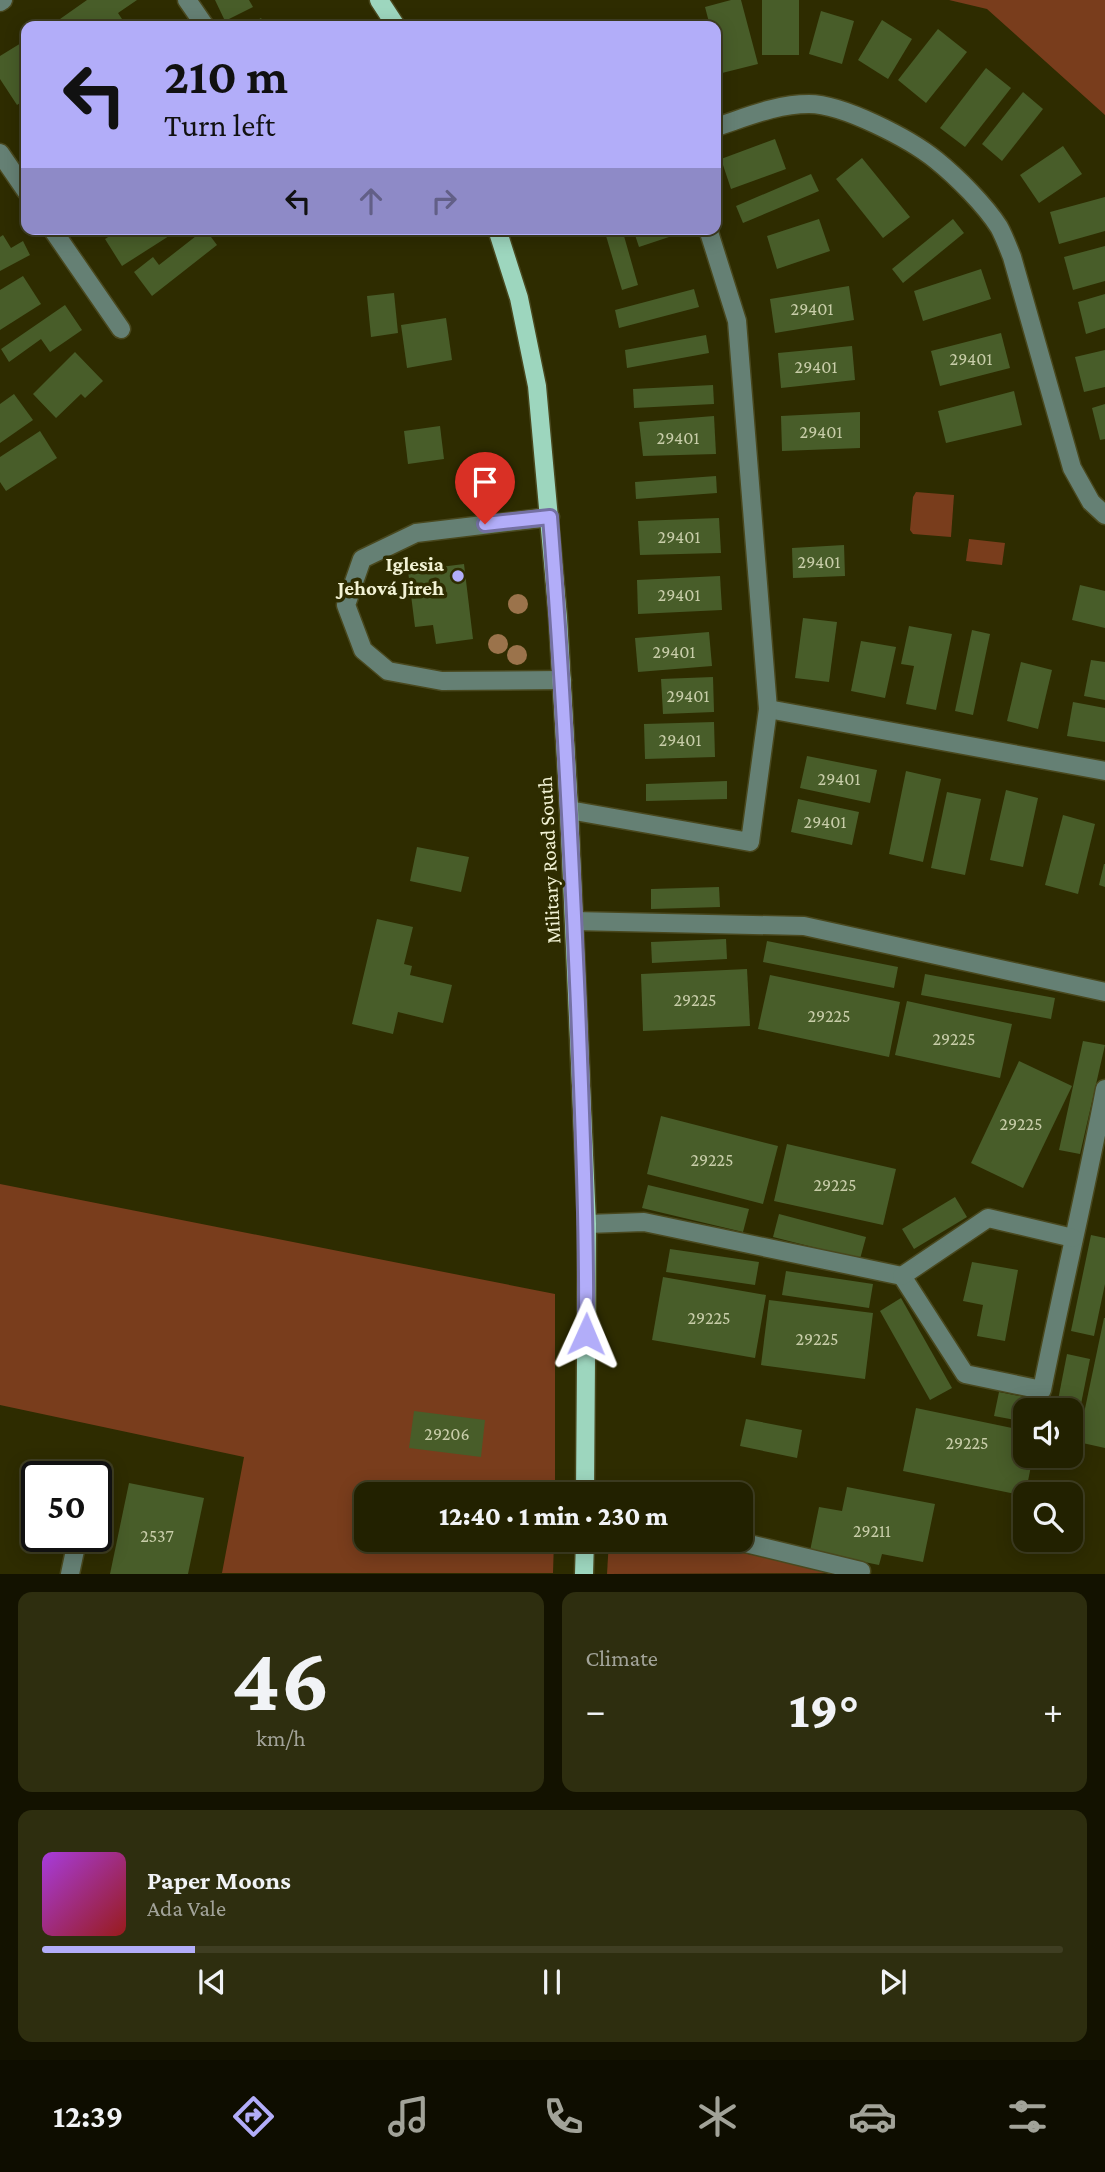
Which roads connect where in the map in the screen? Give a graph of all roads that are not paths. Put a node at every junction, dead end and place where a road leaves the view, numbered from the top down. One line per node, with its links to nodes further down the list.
1 (187, 0): 3 (street)
2 (379, 0): 4 (main road)
3 (202, 21)
4 (393, 21)
5 (721, 125): 12 (street)
6 (0, 153): 7 (street)
7 (21, 184)
8 (56, 235): 11 (street)
9 (500, 235): 13 (main road, Military Road South)
10 (710, 235): 15 (street)
11 (121, 329)
12 (1105, 516)
13 (550, 517): 14 (main road, Military Road South); 14 (street)
14 (562, 680): 17 (main road, Military Road South)
15 (768, 709): 16 (street); 17 (street)
16 (1105, 771)
17 (569, 810): 18 (main road, Military Road South)
18 (575, 921): 19 (street); 21 (main road, Military Road South)
19 (1105, 992)
20 (1105, 1089): 22 (street)
21 (587, 1224): 23 (street); 24 (main road, Military Road South)
22 (1073, 1238): 23 (street); 23 (street)
23 (902, 1276)
24 (585, 1482)
25 (753, 1545): 28 (street)
26 (75, 1552): 29 (street)
27 (585, 1552): 30 (main road)
28 (861, 1571)
29 (70, 1573)
30 (584, 1573)

